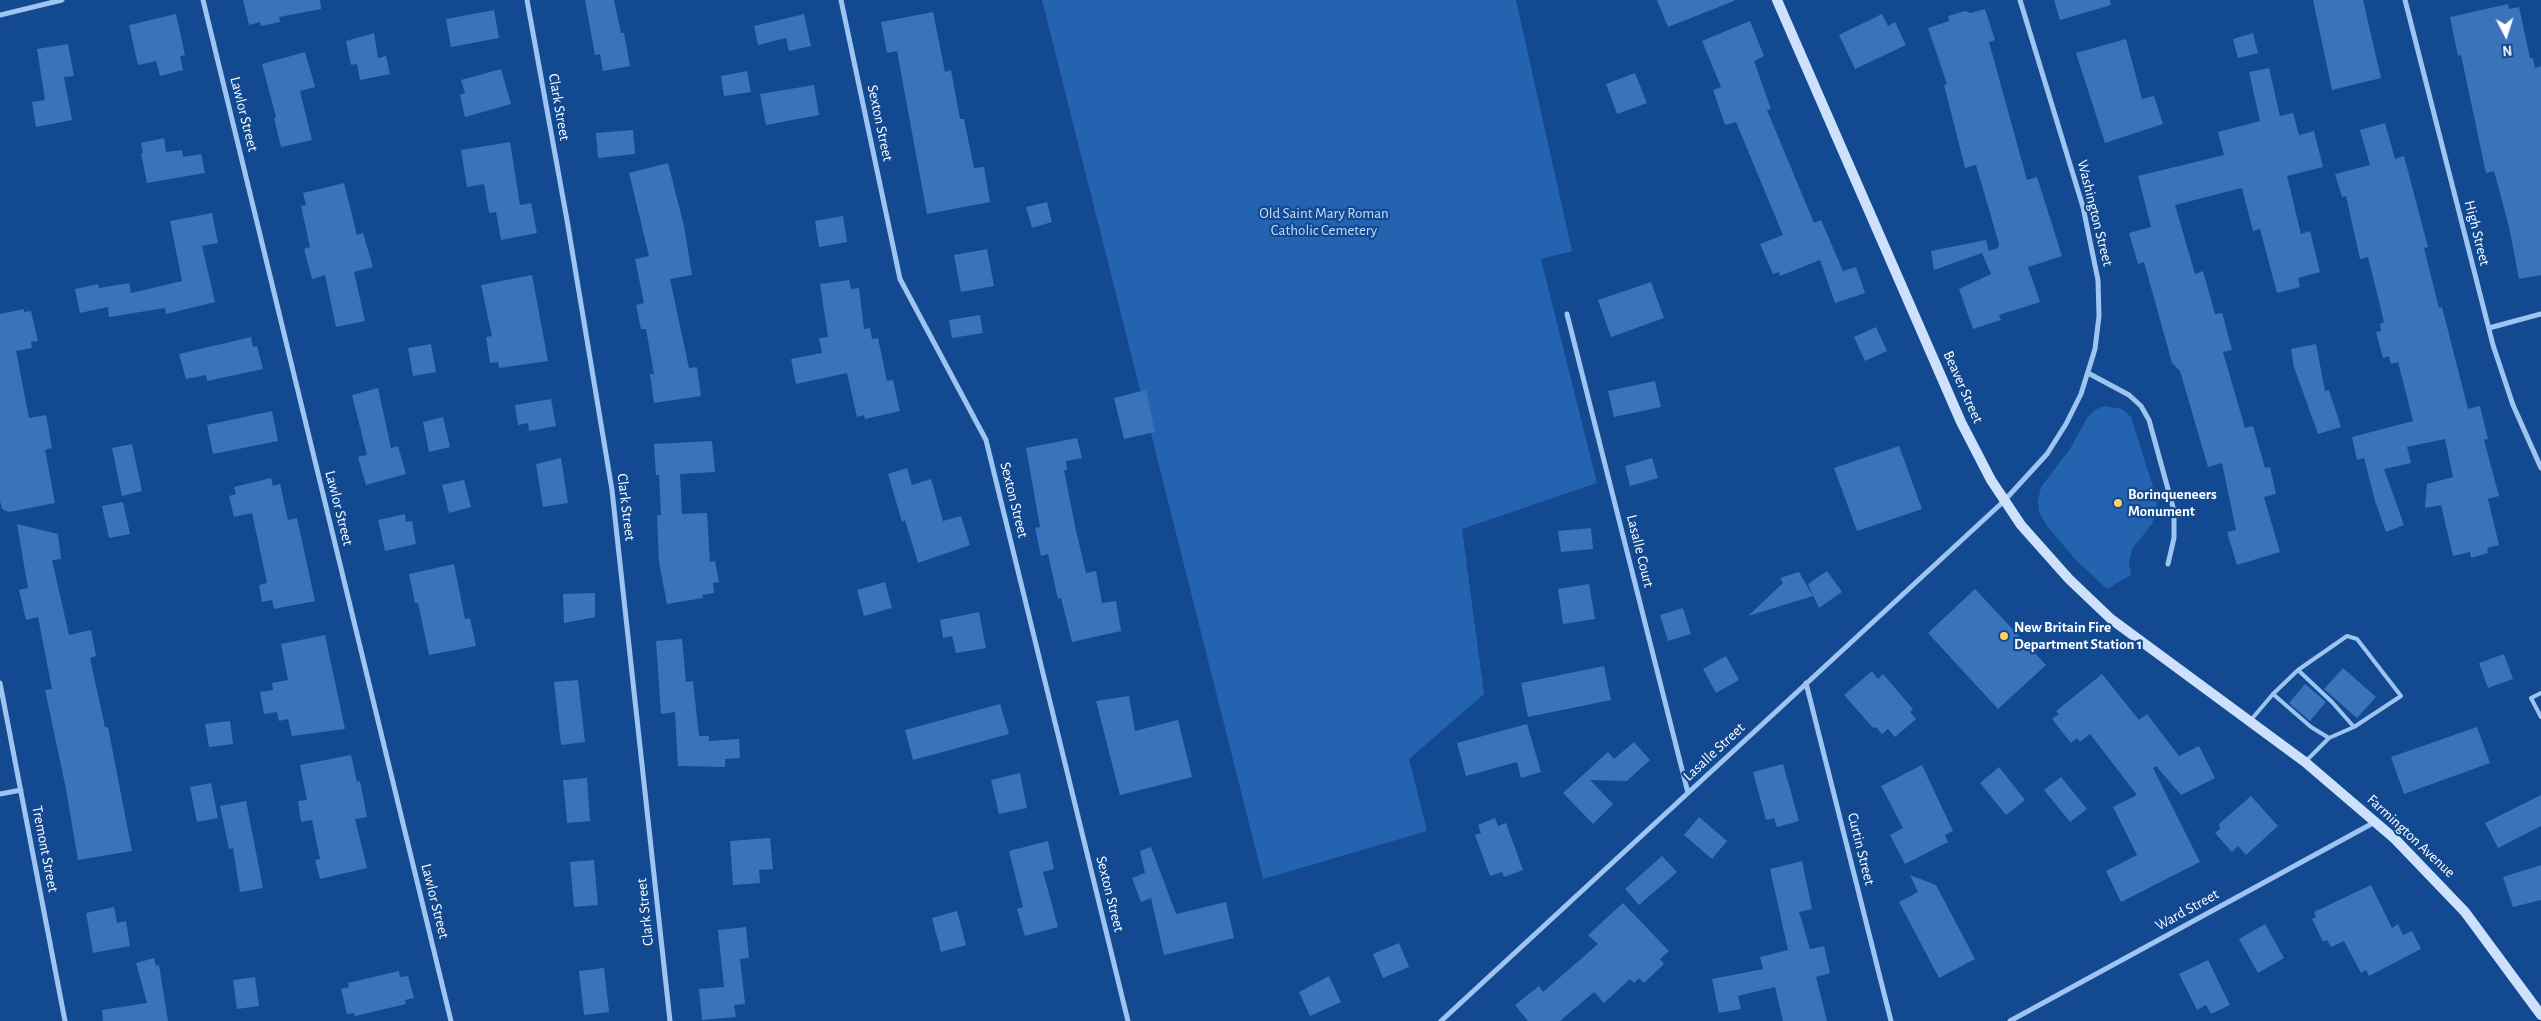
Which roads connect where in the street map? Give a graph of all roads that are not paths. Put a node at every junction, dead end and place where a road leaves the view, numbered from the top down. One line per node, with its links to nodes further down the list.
1 (62, 0): 8 (street)
2 (204, 0): 33 (street, Lawlor Street)
3 (527, 0): 34 (street, Clark Street)
4 (841, 0): 35 (street, Sexton Street)
5 (1777, 0): 14 (main road, Beaver Street)
6 (2020, 0): 12 (street, Washington Street)
7 (2406, 0): 11 (street, High Street)
8 (0, 15)
9 (1567, 314): 28 (street, Lasalle Court)
10 (2541, 314): 11 (street)
11 (2489, 328): 13 (street, High Street)
12 (2088, 373): 14 (street, Washington Street); 15 (street)
13 (2541, 468)
14 (2004, 501): 18 (street, Lasalle Street); 21 (main road, Beaver Street)
15 (2168, 564)
16 (2298, 670): 20 (lane); 24 (lane); 24 (lane)
17 (0, 683): 27 (street, Tremont Street)
18 (1806, 684): 28 (street, Lasalle Street); 37 (street, Curtin Street)
19 (2541, 693): 22 (lane)
20 (2272, 694): 23 (lane); 25 (lane)
21 (2231, 707): 23 (main road, Farmington Avenue)
22 (2541, 717)
23 (2250, 721): 26 (main road, Farmington Avenue)
24 (2354, 727): 25 (lane)
25 (2329, 738): 26 (lane)
26 (2305, 762): 30 (main road, Farmington Avenue)
27 (21, 790): 29 (street); 32 (street, Tremont Street)
28 (1688, 793): 36 (street, Lasalle Street)
29 (0, 794)
30 (2376, 822): 31 (main road, Farmington Avenue); 38 (street, Ward Street)
31 (2541, 1015)
32 (65, 1021)
33 (451, 1021)
34 (670, 1021)
35 (1128, 1021)
36 (1441, 1021)
37 (1892, 1021)
38 (2010, 1021)

